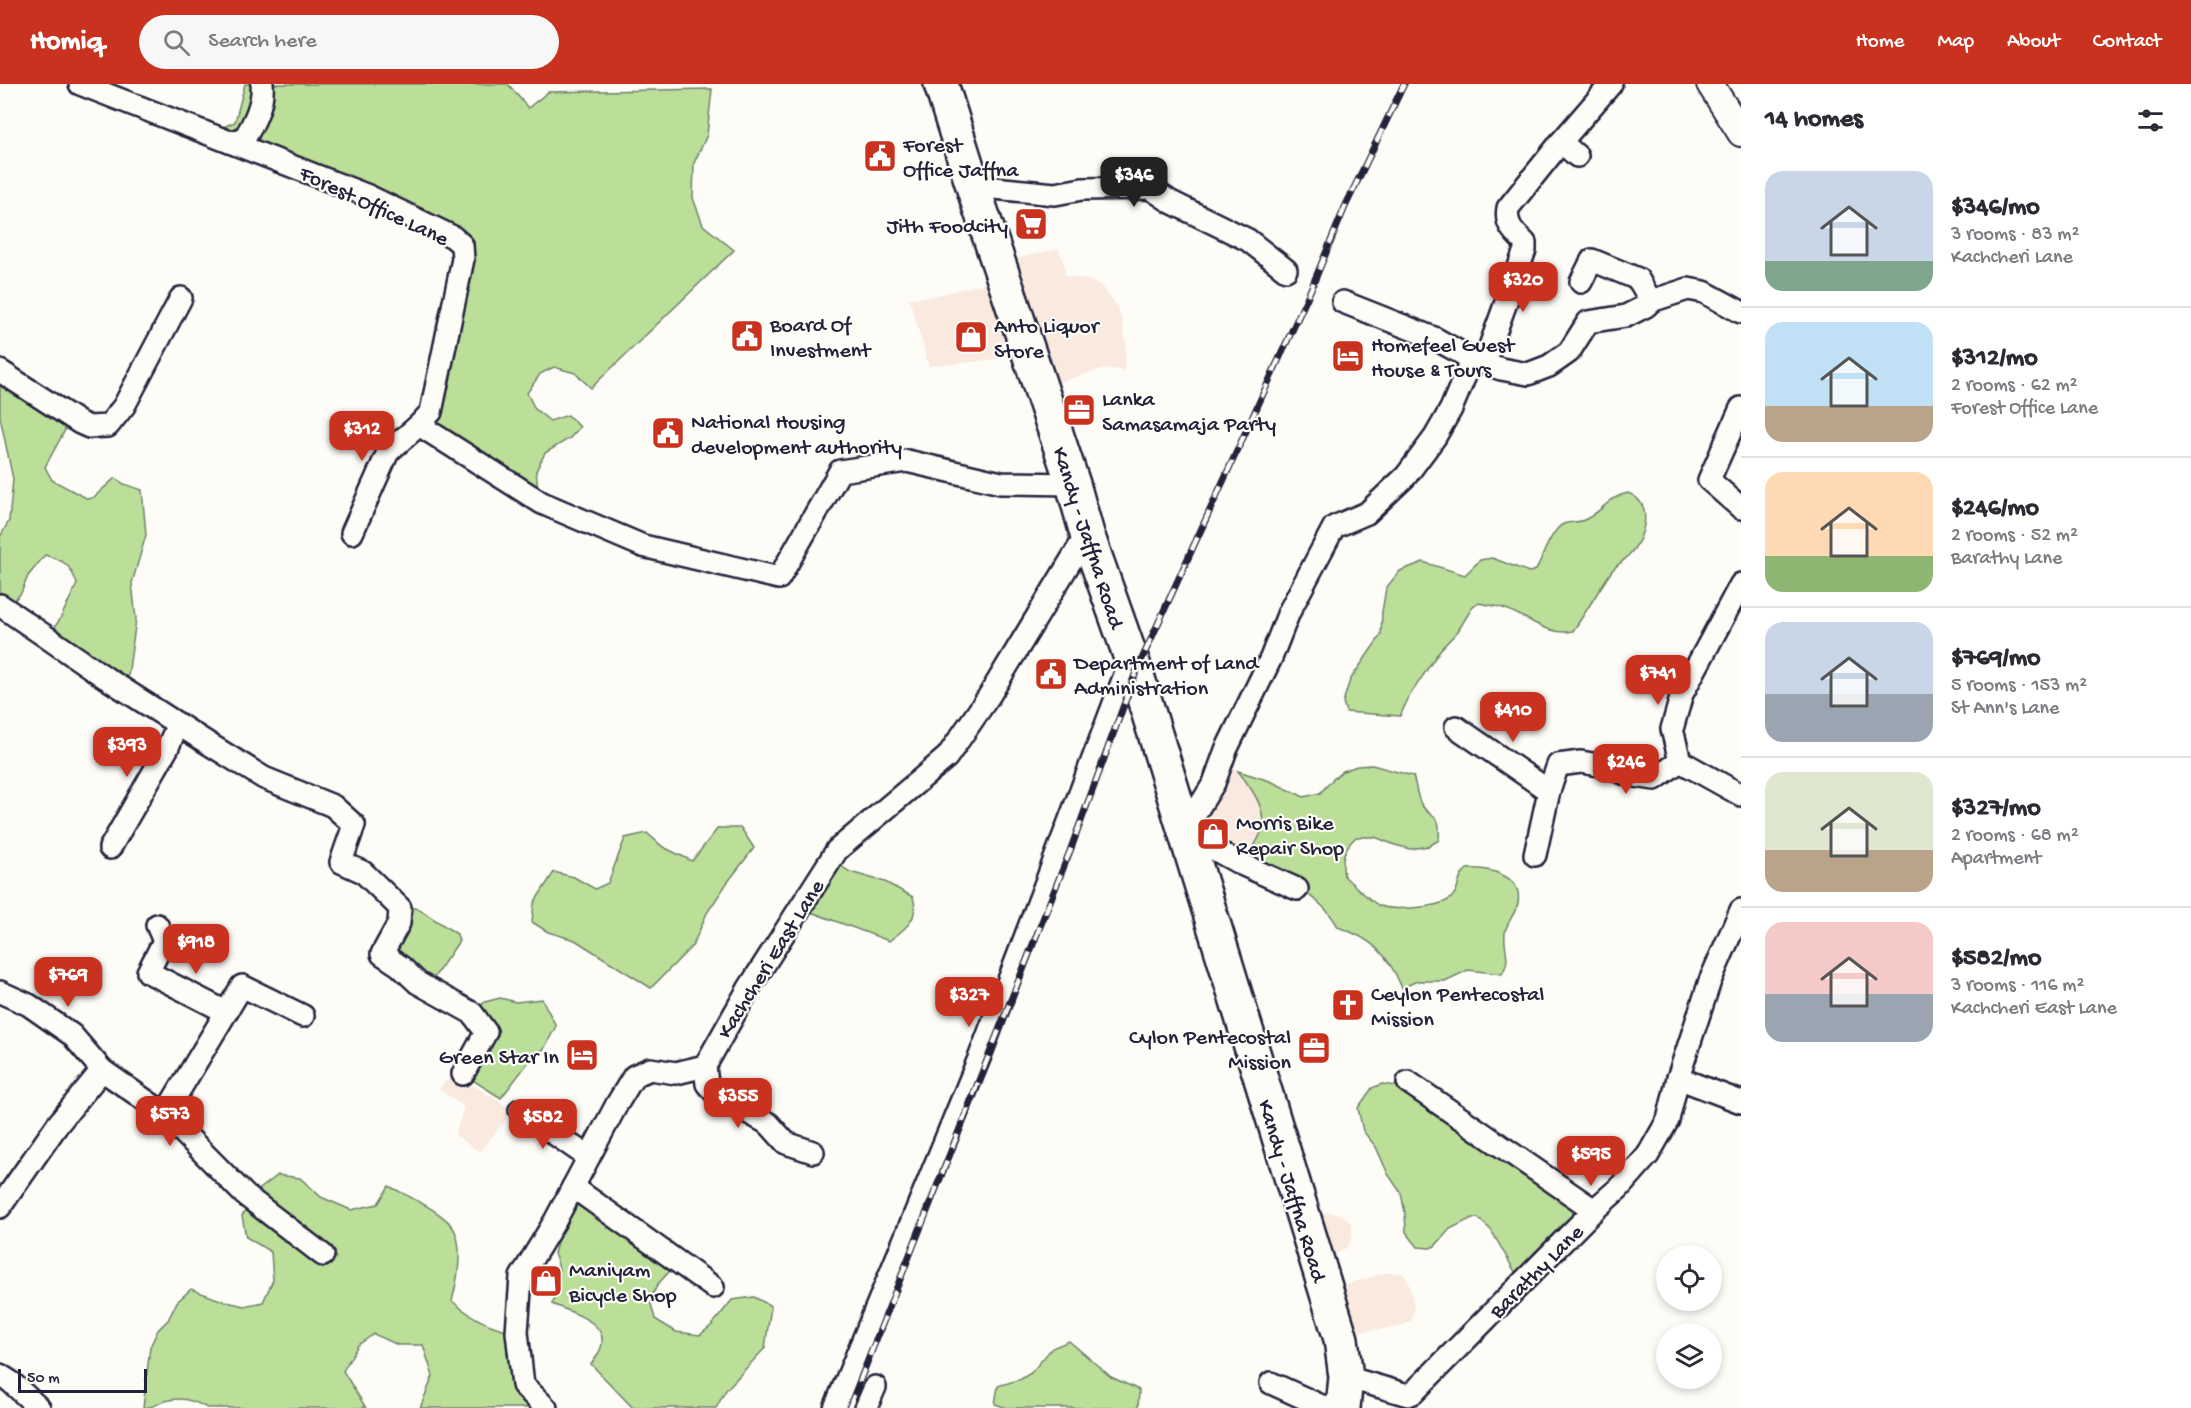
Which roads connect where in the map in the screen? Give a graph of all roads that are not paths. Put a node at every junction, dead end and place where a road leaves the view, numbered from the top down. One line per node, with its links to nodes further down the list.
1 (80, 84): 7 (street, Forest Office Lane)
2 (262, 84): 7 (street)
3 (941, 84): 10 (highway, Kandy - Jaffna Road)
4 (1611, 84): 8 (street)
5 (1710, 84): 6 (street)
6 (1741, 133)
7 (230, 142): 20 (street, Forest Office Lane)
8 (1560, 142): 9 (street); 17 (street)
9 (1578, 156)
10 (973, 186): 11 (street); 21 (highway, Kandy - Jaffna Road)
11 (1286, 270)
12 (1581, 282): 14 (street)
13 (181, 298): 18 (street)
14 (1651, 301): 16 (street); 17 (street)
15 (1343, 302): 17 (street)
16 (1741, 312)
17 (1478, 361): 33 (street)
18 (0, 371)
19 (1741, 408): 22 (street)
20 (419, 425): 21 (street); 23 (street)
21 (1072, 484): 24 (highway, Kandy - Jaffna Road)
22 (1741, 508)
23 (352, 533)
24 (1087, 534): 27 (highway, Kandy - Jaffna Road); 42 (street, Kachcheri East Lane)
25 (1741, 584): 30 (street)
26 (0, 604): 28 (street)
27 (1131, 659): 33 (highway, Kandy - Jaffna Road); 65 (street)
28 (178, 724): 34 (street); 44 (street)
29 (1456, 727): 31 (street)
30 (1680, 761): 31 (street); 32 (street)
31 (1549, 791): 35 (street)
32 (1741, 795)
33 (1184, 830): 36 (street); 61 (highway, Kandy - Jaffna Road)
34 (110, 848)
35 (1535, 855)
36 (1297, 889)
37 (1741, 910): 45 (street, Barathy Lane)
38 (157, 925): 40 (street)
39 (0, 992): 43 (street)
40 (226, 1012): 41 (street); 49 (street)
41 (303, 1016)
42 (705, 1066): 50 (street); 51 (street)
43 (102, 1070): 49 (street); 52 (street)
44 (463, 1074)
45 (1678, 1078): 47 (street); 55 (street, Barathy Lane)
46 (1408, 1082): 55 (street)
47 (1741, 1102)
48 (520, 1110): 51 (street)
49 (165, 1114): 56 (street)
50 (813, 1152)
51 (588, 1157): 53 (street)
52 (7, 1181): 54 (street)
53 (573, 1187): 57 (street); 64 (street)
54 (0, 1207)
55 (1594, 1210): 62 (street, Barathy Lane)
56 (323, 1255)
57 (713, 1287)
58 (0, 1375): 63 (street)
59 (1271, 1383): 67 (street)
60 (875, 1387): 66 (street)
61 (1344, 1393): 62 (street, Barathy Lane)
62 (1412, 1402)
63 (39, 1408)
64 (546, 1408)
65 (836, 1408)
66 (866, 1408)
67 (1326, 1408)

